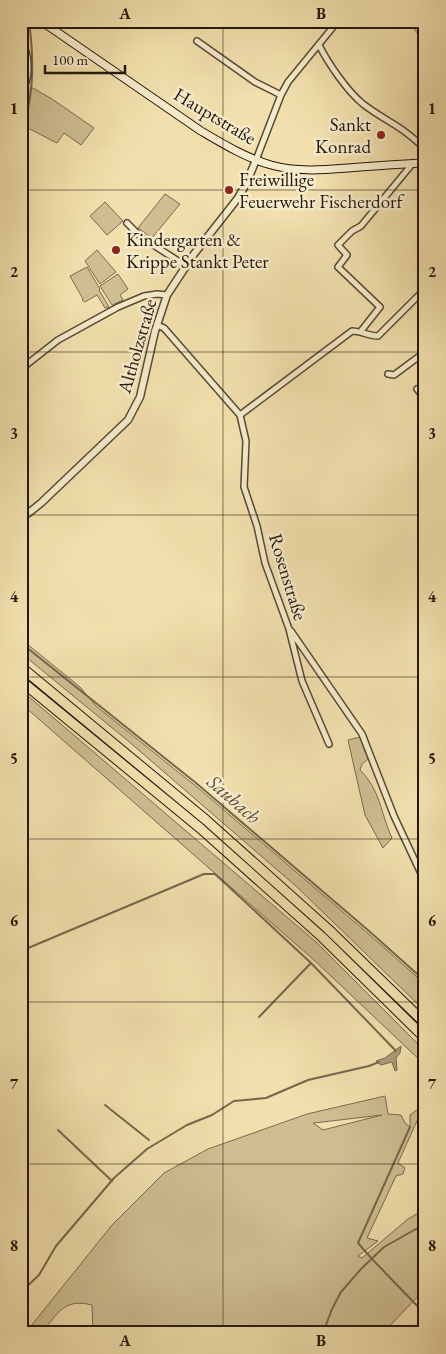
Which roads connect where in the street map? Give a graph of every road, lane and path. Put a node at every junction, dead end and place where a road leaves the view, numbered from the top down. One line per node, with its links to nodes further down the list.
1 (41, 21): 9 (main road, Hauptstraße)
2 (338, 21): 5 (street)
3 (21, 40): 6 (street)
4 (197, 41): 7 (street)
5 (319, 45): 7 (street); 8 (street)
6 (21, 93)
7 (281, 95): 9 (street)
8 (425, 149)
9 (256, 160): 10 (main road, Hauptstraße); 13 (street, Altholzstraße)
10 (413, 163): 11 (main road, Hauptstraße); 17 (street)
11 (425, 163)
12 (127, 223): 13 (street)
13 (186, 266): 15 (street, Altholzstraße)
14 (425, 289): 17 (street)
15 (167, 295): 16 (street, Altholzstraße); 19 (street)
16 (157, 325): 23 (street, Rosenstraße); 24 (street, Altholzstraße)
17 (360, 331): 23 (street)
18 (425, 352): 20 (street)
19 (21, 369)
20 (388, 374)
21 (417, 389): 22 (street)
22 (425, 399)
23 (240, 415): 25 (street, Rosenstraße)
24 (21, 518)
25 (289, 628): 28 (street, Rosenstraße); 29 (street)
26 (21, 667): 30 (highway)
27 (21, 681): 31 (highway)
28 (329, 744)
29 (425, 882)
30 (425, 1023)
31 (425, 1038)

